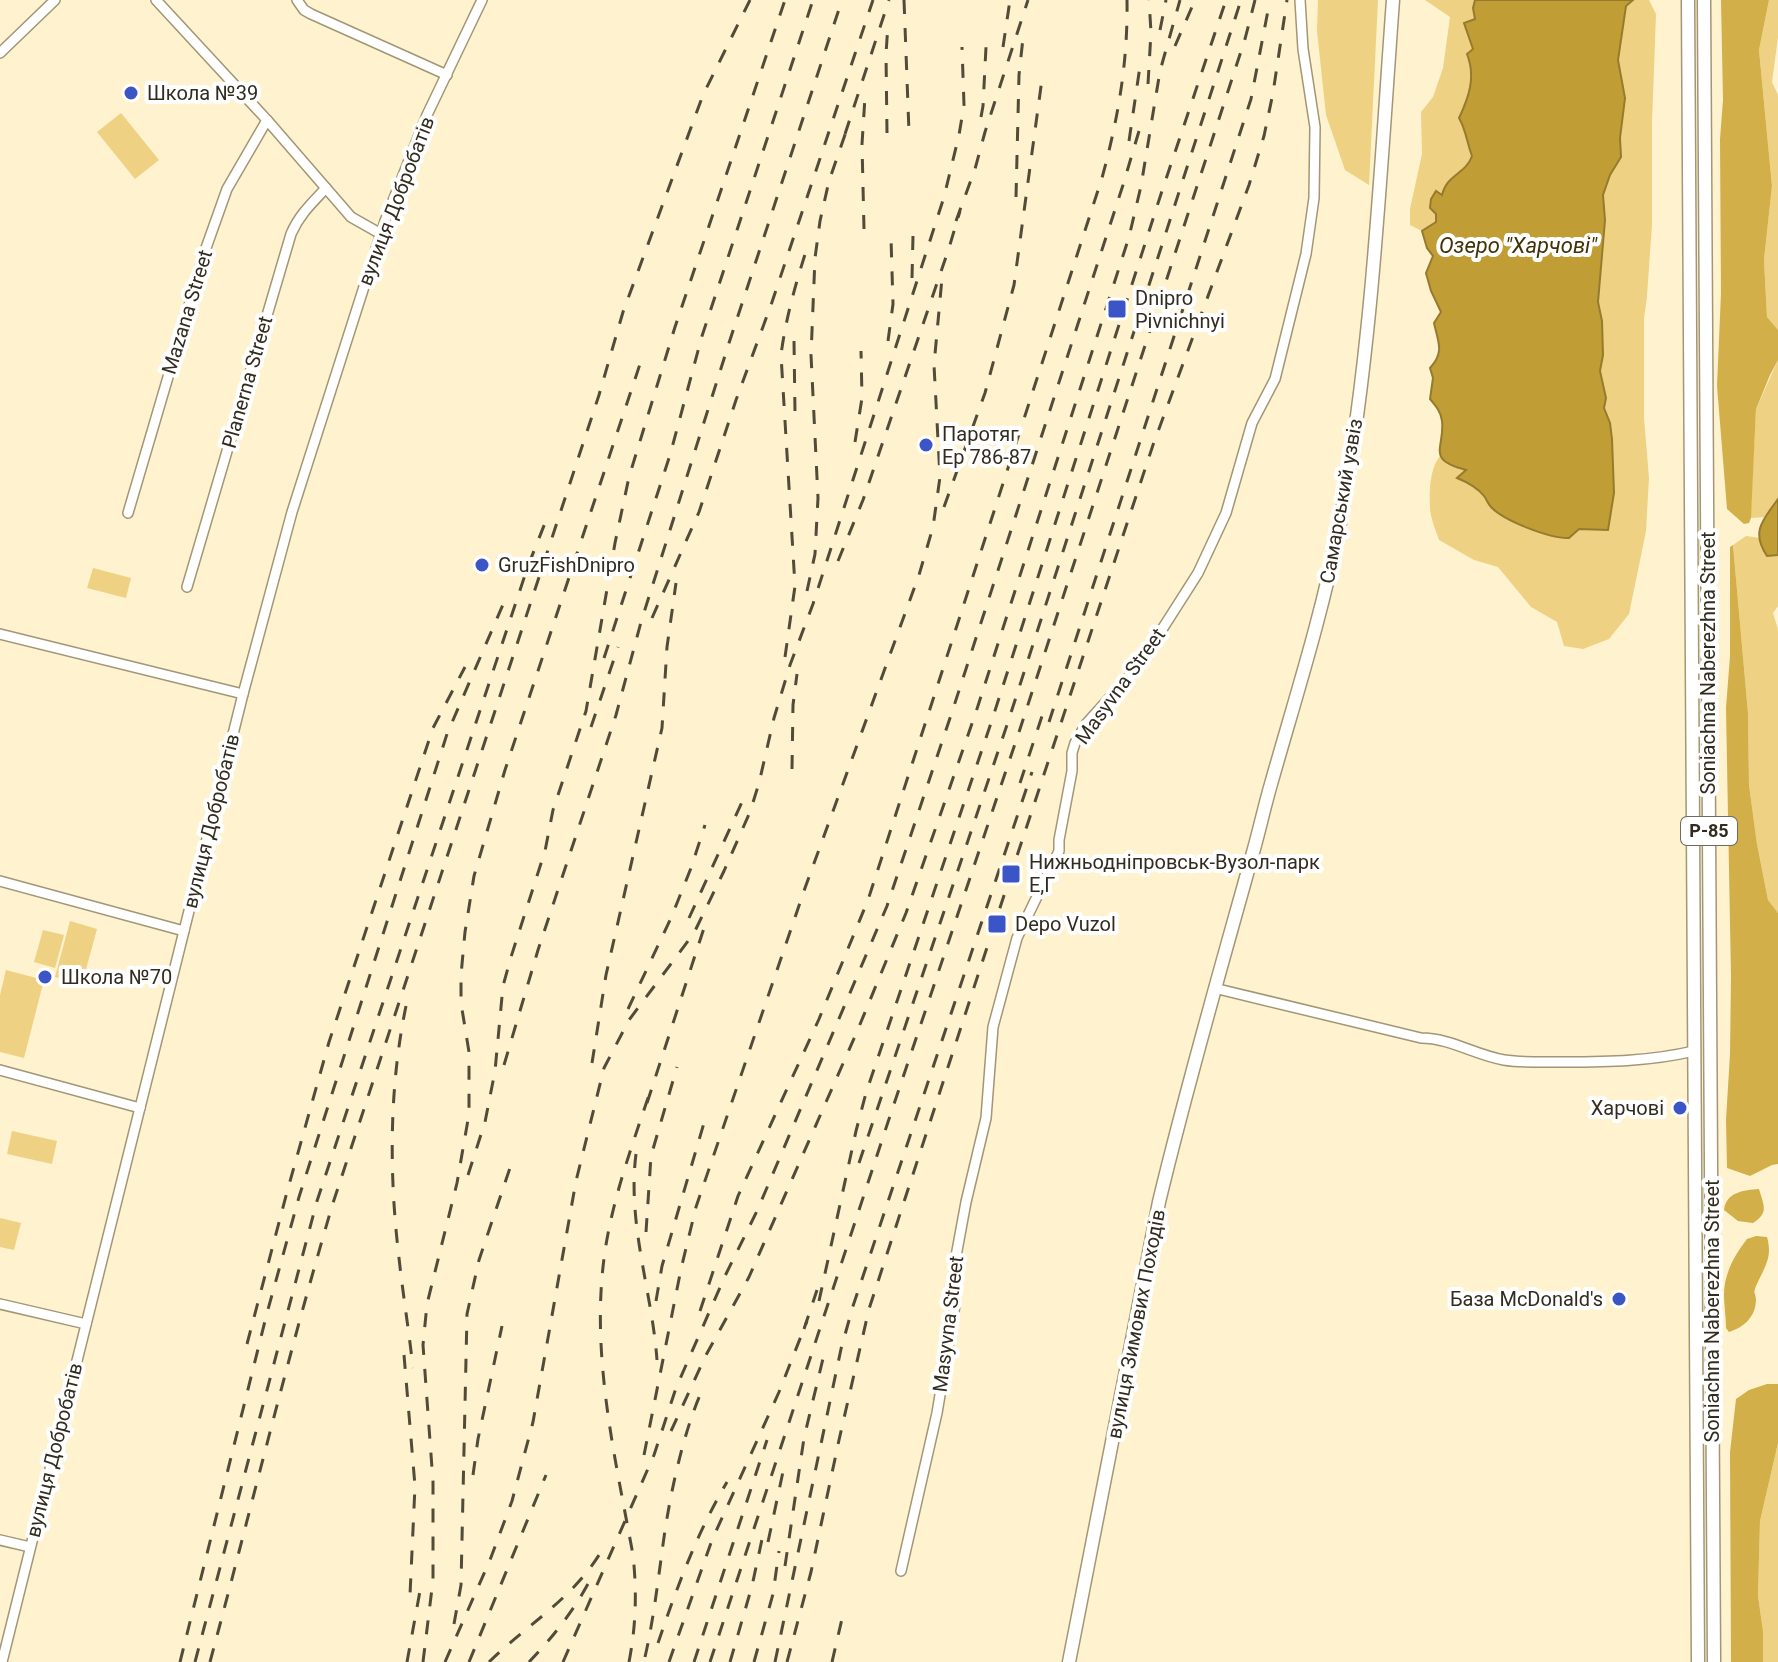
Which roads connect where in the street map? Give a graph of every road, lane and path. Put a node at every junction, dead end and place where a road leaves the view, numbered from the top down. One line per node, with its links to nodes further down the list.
1 (55, 0): 9 (street)
2 (297, 0): 10 (street)
3 (482, 0): 10 (street, вулиця Добробатів)
4 (1300, 0): 28 (street, Masyvna Street)
5 (1393, 0): 20 (main road, Самарський узвіз)
6 (1688, 0): 21 (main road, Soniachna Naberezhna Street / Р-85)
7 (1704, 0): 32 (main road, Soniachna Naberezhna Street / Р-85)
8 (164, 2): 11 (street)
9 (0, 53)
10 (447, 75): 13 (street, вулиця Добробатів)
11 (267, 120): 12 (street); 14 (street, Mazana Street)
12 (326, 188): 13 (street); 15 (street, Planerna Street)
13 (381, 234): 17 (street, вулиця Добробатів)
14 (128, 513)
15 (187, 587)
16 (0, 634): 17 (street)
17 (243, 694): 19 (street, вулиця Добробатів)
18 (0, 881): 19 (street)
19 (184, 931): 23 (street, вулиця Добробатів)
20 (1214, 988): 21 (street); 30 (main road, вулиця Зимових Походів)
21 (1694, 1051): 31 (main road, Soniachna Naberezhna Street / Р-85)
22 (0, 1070): 23 (street)
23 (140, 1108): 25 (street, вулиця Добробатів)
24 (0, 1304): 25 (street)
25 (86, 1324): 27 (street, вулиця Добробатів)
26 (0, 1540): 27 (street)
27 (30, 1547): 29 (street, вулиця Добробатів)
28 (901, 1571)
29 (2, 1662)
30 (1069, 1662)
31 (1698, 1662)
32 (1714, 1662)

